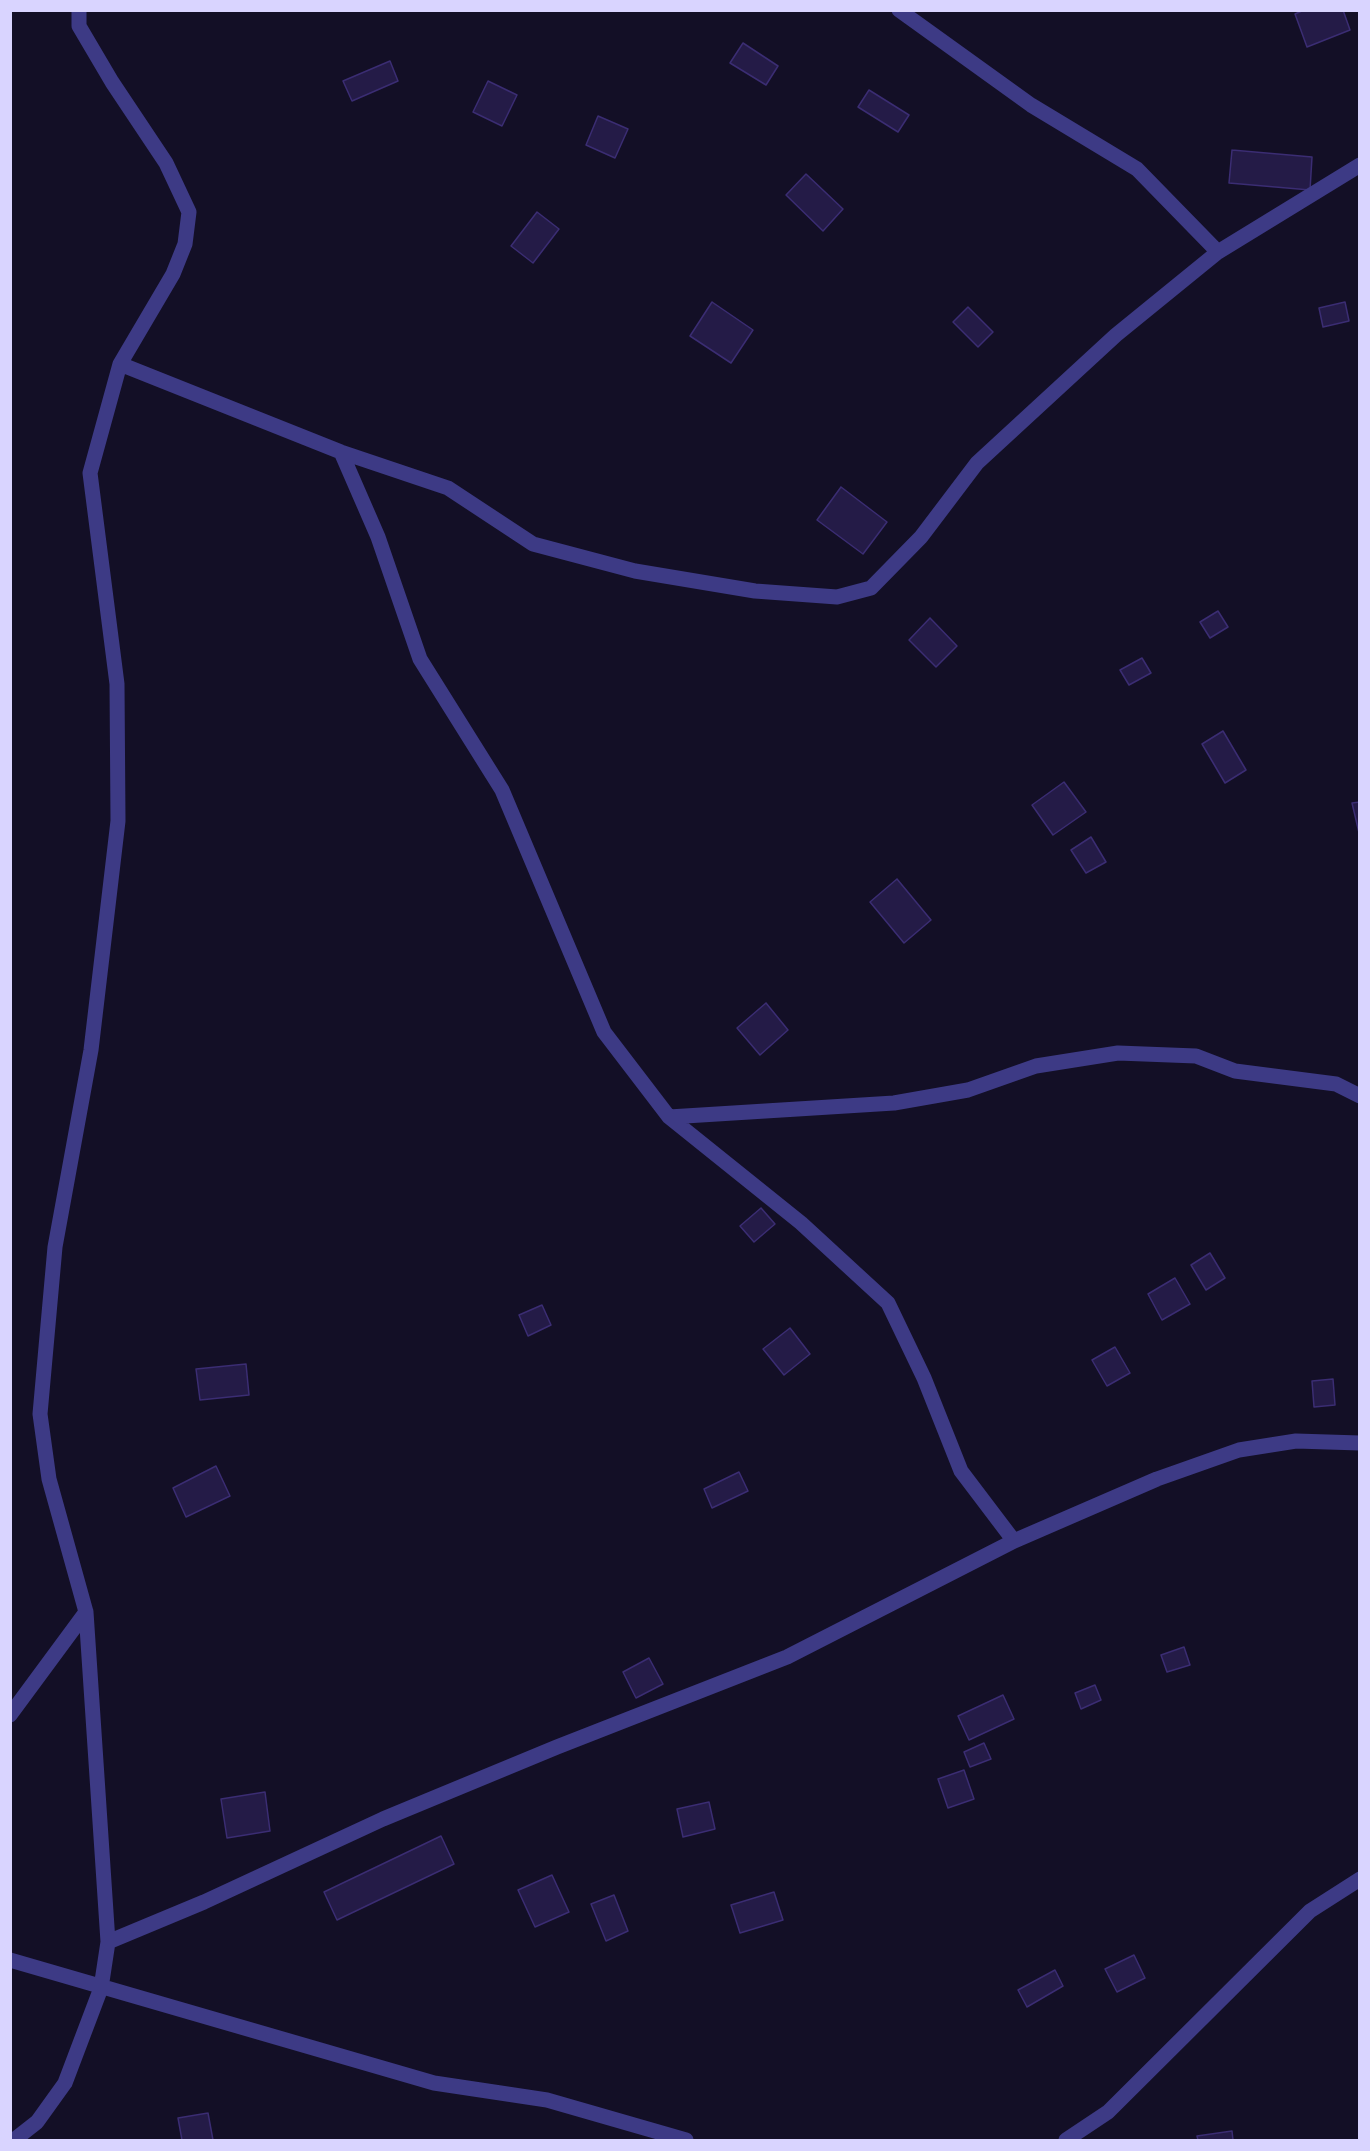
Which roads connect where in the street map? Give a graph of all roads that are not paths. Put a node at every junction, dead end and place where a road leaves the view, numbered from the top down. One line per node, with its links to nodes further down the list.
1 (79, 10): 5 (street)
2 (899, 10): 4 (street)
3 (1359, 165): 4 (street)
4 (1218, 252): 6 (street)
5 (120, 364): 6 (street); 11 (street)
6 (341, 452): 8 (street)
7 (1359, 1096): 8 (street)
8 (669, 1117): 10 (street)
9 (1359, 1443): 10 (street)
10 (1014, 1541): 14 (street)
11 (86, 1612): 12 (street); 14 (street)
12 (10, 1715)
13 (1359, 1879): 19 (street)
14 (108, 1942): 16 (street)
15 (10, 1960): 16 (street)
16 (101, 1988): 17 (street); 18 (street)
17 (14, 2140)
18 (686, 2140)
19 (1066, 2140)

